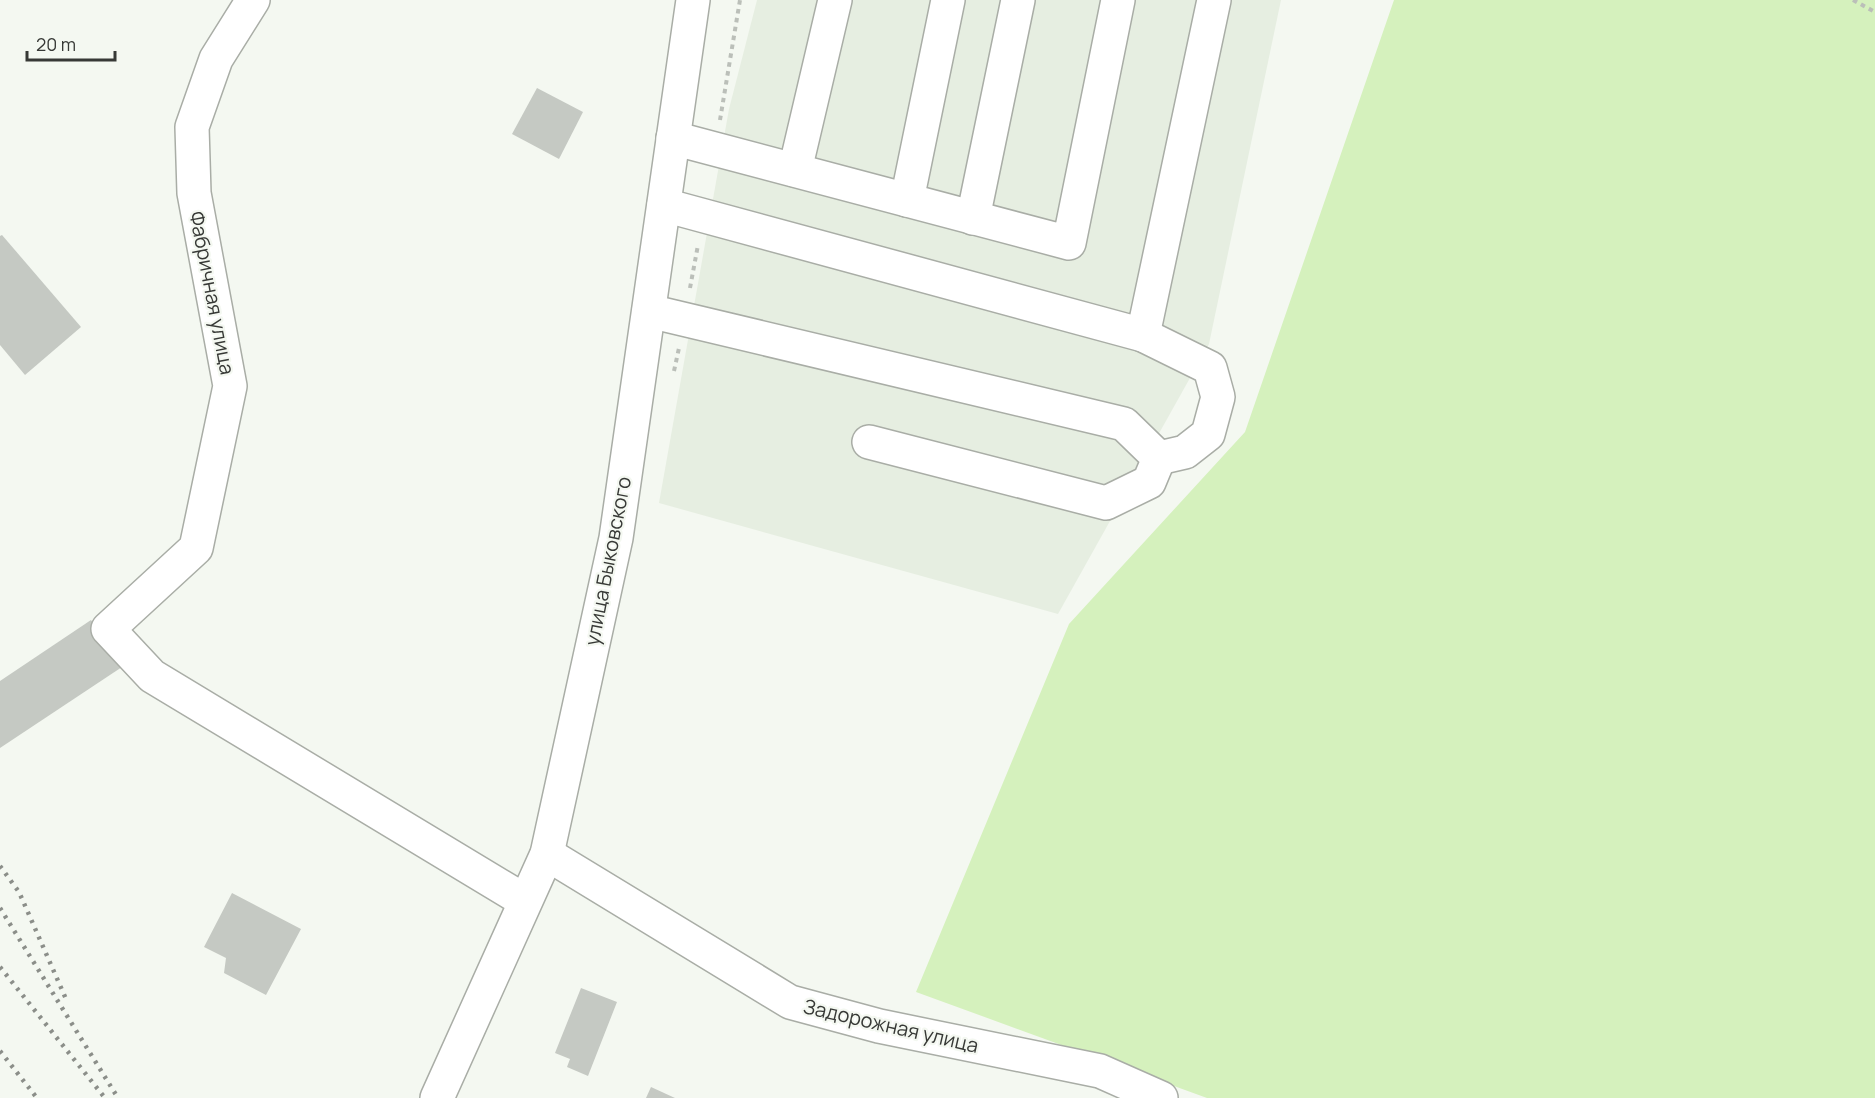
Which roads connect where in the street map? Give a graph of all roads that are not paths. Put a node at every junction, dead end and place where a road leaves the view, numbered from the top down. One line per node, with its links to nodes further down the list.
1 (252, 0): 18 (street, Фабричная улица)
2 (693, 0): 8 (street, улица Быковского)
3 (835, 0): 9 (street)
4 (948, 0): 10 (street)
5 (1018, 0): 12 (street)
6 (1118, 0): 12 (street)
7 (1214, 0): 14 (street)
8 (673, 138): 9 (street); 11 (street, улица Быковского)
9 (795, 170): 10 (street)
10 (907, 200): 12 (street)
11 (664, 205): 13 (street, улица Быковского); 14 (street)
12 (973, 218)
13 (648, 311): 16 (street); 17 (street, улица Быковского)
14 (1143, 335): 16 (street)
15 (869, 442): 16 (street)
16 (1160, 458)
17 (547, 854): 18 (street, улица Быковского); 20 (street, Задорожная улица)
18 (525, 900): 19 (street, улица Быковского)
19 (437, 1098)
20 (1161, 1098)

